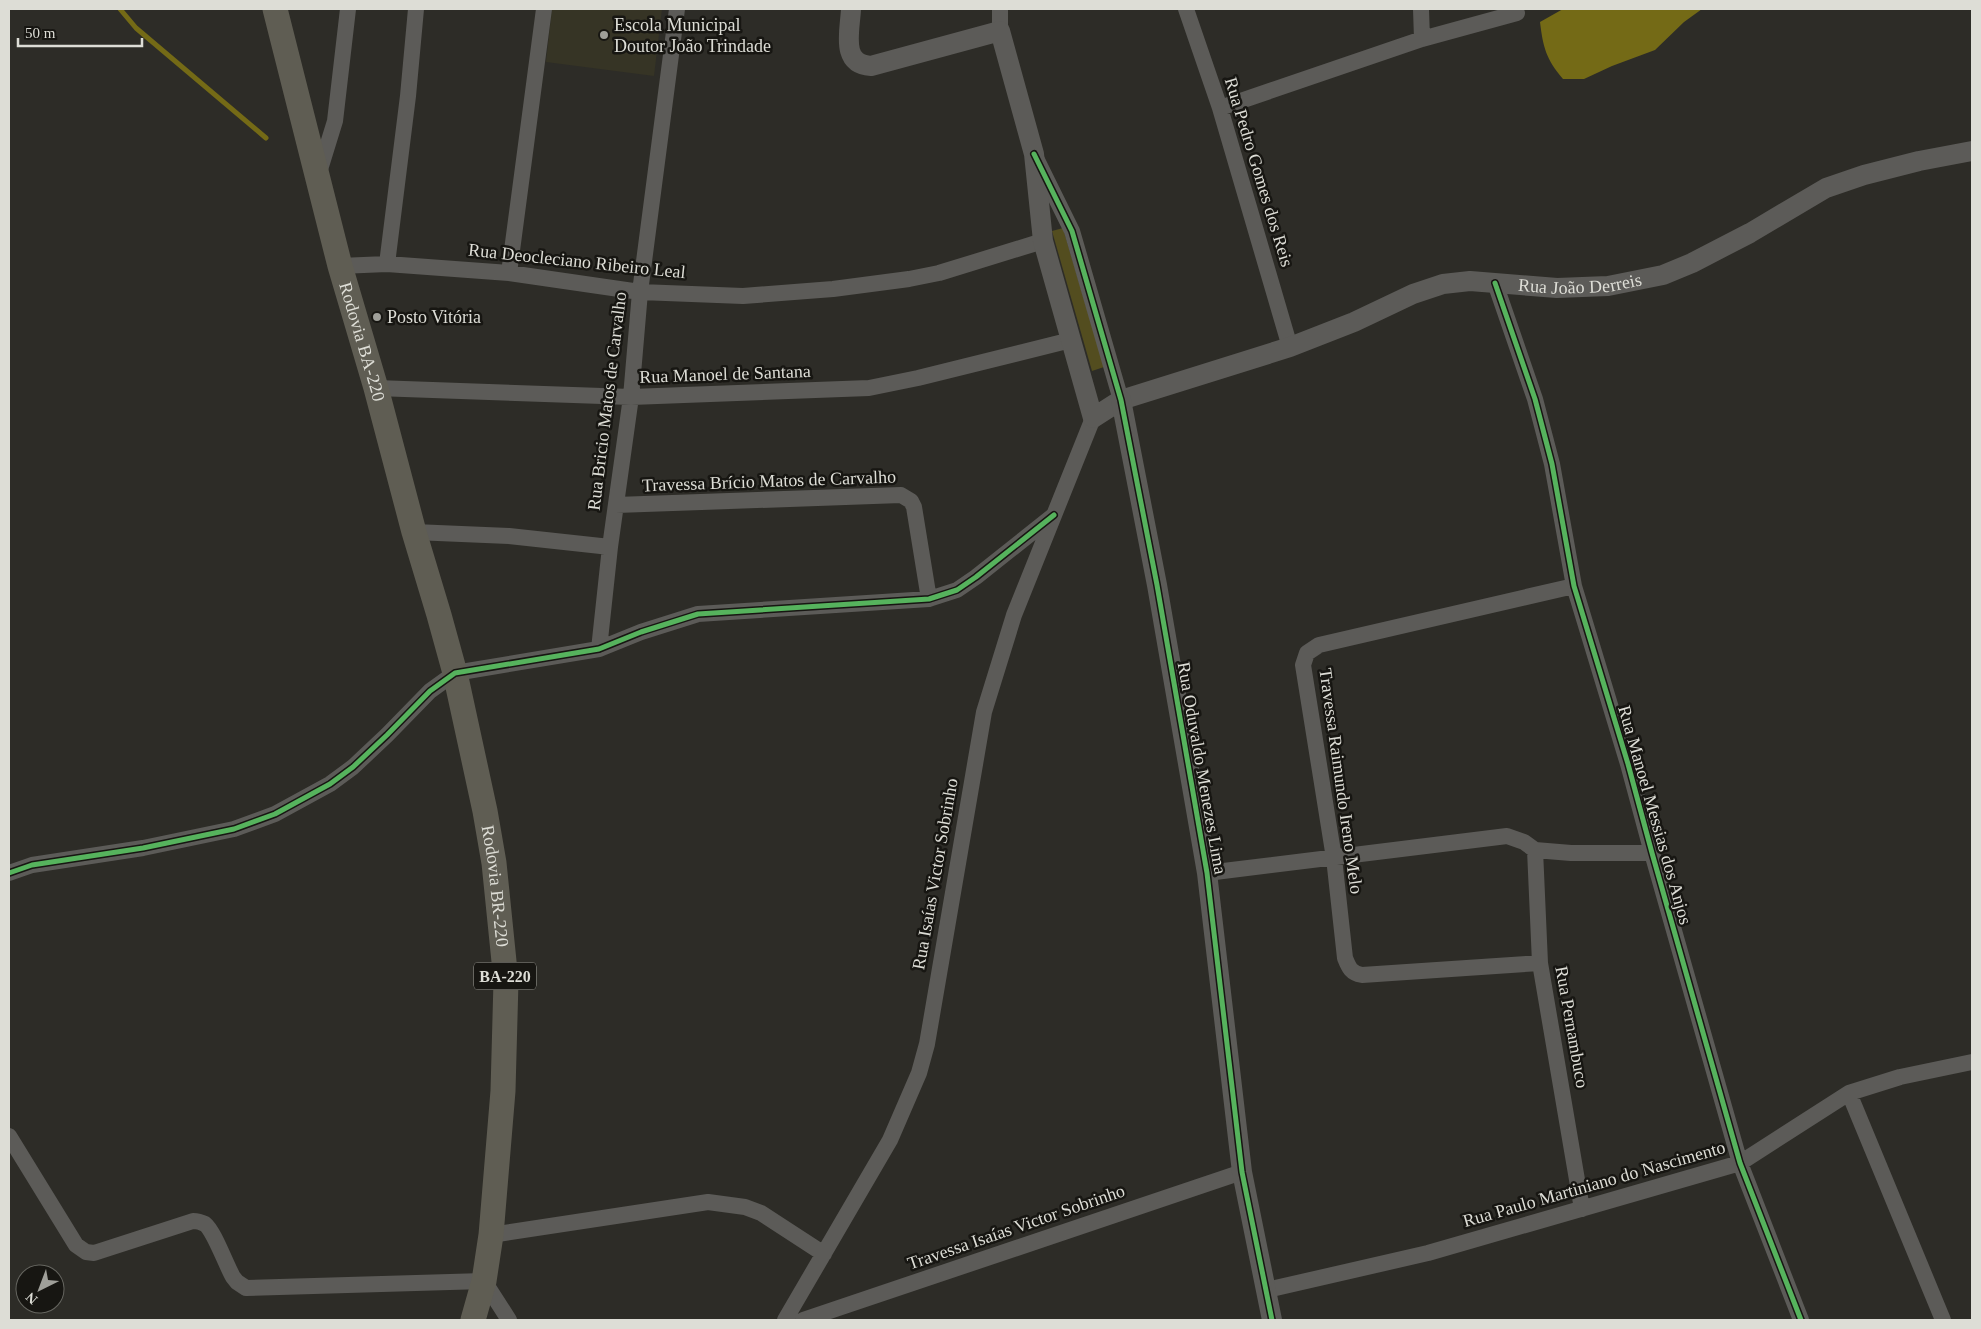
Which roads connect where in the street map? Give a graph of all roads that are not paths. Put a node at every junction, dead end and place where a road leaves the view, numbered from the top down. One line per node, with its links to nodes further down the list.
1 (275, 9): 16 (main road, Rodovia BA-220 / BA-220)
2 (348, 9): 16 (street)
3 (416, 9): 18 (street)
4 (544, 9): 20 (street)
5 (677, 9): 22 (street, Rua Bricio Matos de Carvalho)
6 (851, 9): 11 (street)
7 (1000, 9): 11 (street)
8 (1186, 9): 13 (street, Rua Pedro Gomes dos Reis)
9 (1421, 9): 12 (street)
10 (1517, 13): 12 (street)
11 (1000, 31): 15 (street)
12 (1422, 38): 13 (street)
13 (1220, 108): 24 (street, Rua Pedro Gomes dos Reis)
14 (1972, 152): 21 (street, Rua João Derreis)
15 (1034, 154): 17 (street); 27 (street)
16 (317, 179): 19 (main road, Rodovia BA-220 / BA-220)
17 (1043, 241): 22 (street, Rua Deocleciano Ribeiro Leal); 23 (street)
18 (387, 264): 19 (street, Rua Deocleciano Ribeiro Leal); 20 (street, Rua Deocleciano Ribeiro Leal)
19 (340, 266): 25 (main road, Rodovia BA-220 / BA-220)
20 (509, 273): 22 (street, Rua Deocleciano Ribeiro Leal)
21 (1495, 283): 24 (street, Rua João Derreis); 33 (street, Rua Manoel Messias dos Anjos)
22 (640, 292): 26 (street, Rua Bricio Matos de Carvalho)
23 (1071, 340): 26 (street, Rua Manoel de Santana); 28 (street)
24 (1290, 347): 27 (street, Rua João Derreis)
25 (376, 388): 26 (street, Rua Manoel de Santana); 31 (main road, Rodovia BA-220 / BA-220)
26 (631, 397): 29 (street, Rua Bricio Matos de Carvalho)
27 (1121, 400): 28 (street, Rua João Derreis); 41 (street, Rua Oduvaldo Menezes Lima)
28 (1093, 418): 30 (street, Rua Isaías Victor Sobrinho)
29 (616, 505): 32 (street, Rua Bricio Matos de Carvalho); 34 (street, Travessa Brício Matos de Carvalho)
30 (1054, 515): 34 (street); 50 (street, Rua Isaías Victor Sobrinho)
31 (414, 532): 32 (street); 36 (main road, Rodovia BA-220 / BA-220)
32 (610, 547): 35 (street, Rua Bricio Matos de Carvalho)
33 (1574, 586): 38 (street, Rua Manoel Messias dos Anjos); 39 (street, Travessa Raimundo Ireno Melo)
34 (929, 599): 35 (street)
35 (599, 649): 36 (street)
36 (455, 673): 40 (street); 49 (main road, Rodovia BR-220 / BA-220)
37 (1535, 850): 38 (street); 39 (street); 42 (street, Rua Pernambuco)
38 (1652, 853): 46 (street, Rua Manoel Messias dos Anjos)
39 (1334, 858): 41 (street); 42 (street, Travessa Raimundo Ireno Melo)
40 (9, 873)
41 (1207, 873): 47 (street, Rua Oduvaldo Menezes Lima)
42 (1540, 963): 48 (street, Rua Pernambuco)
43 (1972, 1062): 44 (street, Rua Paulo Martiniano do Nascimento)
44 (1849, 1093): 46 (street, Rua Paulo Martiniano do Nascimento); 59 (street)
45 (9, 1136): 51 (street)
46 (1740, 1163): 48 (street, Rua Paulo Martiniano do Nascimento); 58 (street, Rua Manoel Messias dos Anjos)
47 (1242, 1172): 52 (street, Rua Oduvaldo Menezes Lima); 56 (street, Travessa Isaías Victor Sobrinho)
48 (1582, 1209): 52 (street, Rua Paulo Martiniano do Nascimento)
49 (490, 1235): 50 (street); 51 (main road, Rodovia BR-220 / BA-220)
50 (824, 1254): 55 (street, Rua Isaías Victor Sobrinho)
51 (484, 1281): 53 (main road, BA-220); 54 (street)
52 (1267, 1290): 57 (street, Rua Oduvaldo Menezes Lima)
53 (473, 1320)
54 (509, 1320)
55 (785, 1320)
56 (802, 1320)
57 (1272, 1320)
58 (1801, 1320)
59 (1943, 1320)

